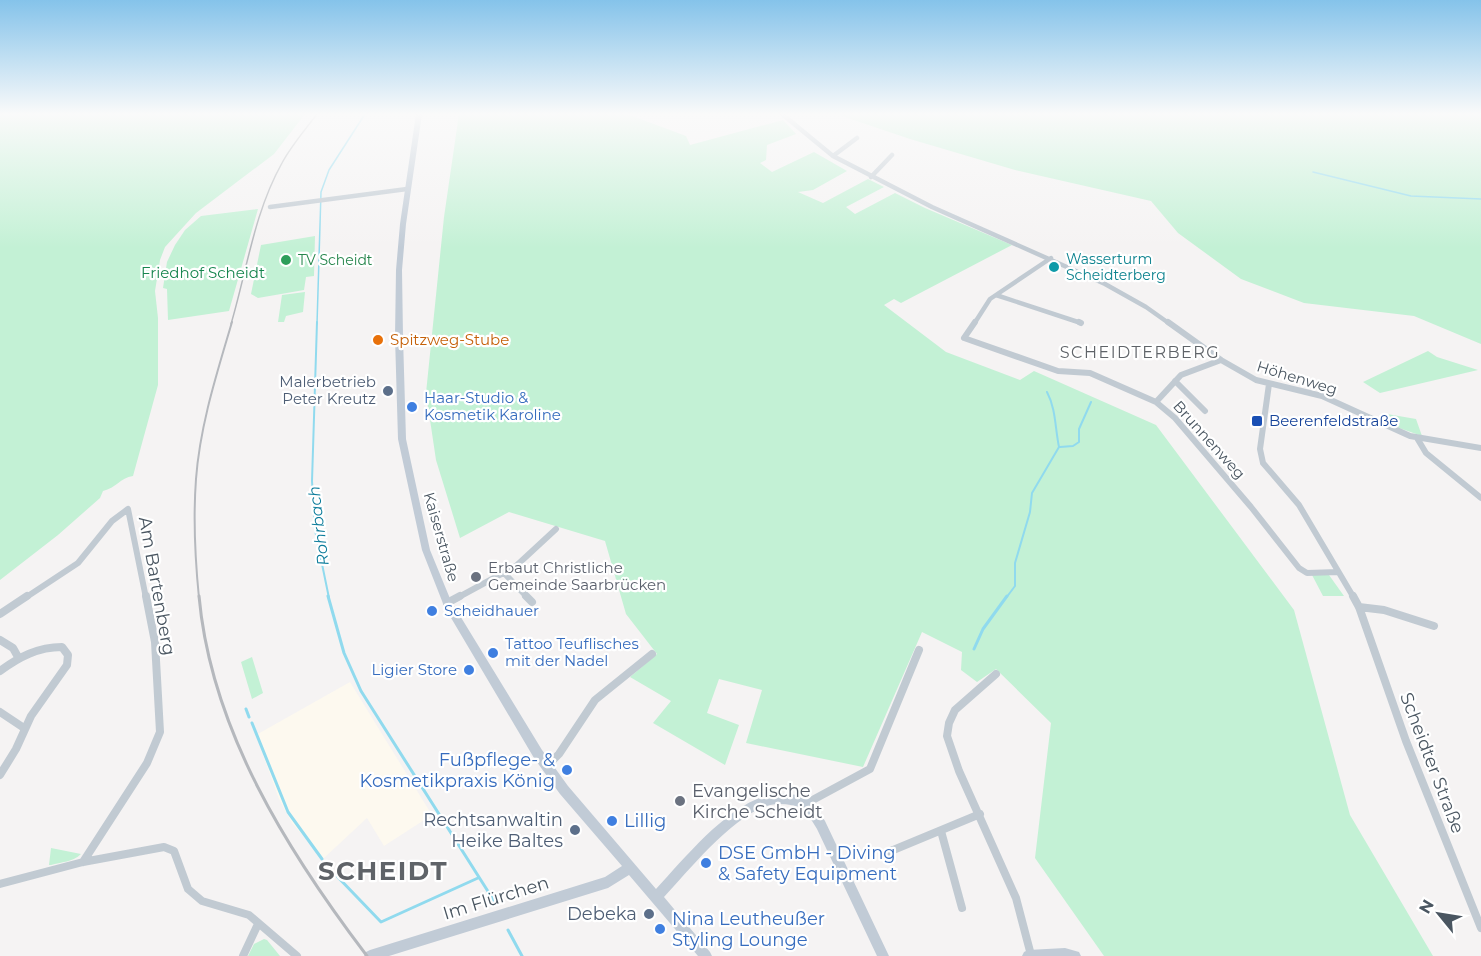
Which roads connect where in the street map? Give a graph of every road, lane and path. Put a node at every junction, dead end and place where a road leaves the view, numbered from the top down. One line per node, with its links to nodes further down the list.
1 (412, 159): 5 (main road, Kaiserstraße)
2 (839, 159): 4 (street)
3 (888, 159): 4 (street)
4 (871, 177): 7 (street)
5 (408, 189): 6 (street); 22 (main road, Kaiserstraße)
6 (270, 207)
7 (1051, 258): 8 (street); 10 (street, Höhenweg)
8 (996, 295): 9 (street); 13 (street, Brunnenweg)
9 (1081, 323)
10 (1221, 360): 11 (street); 12 (street, Höhenweg)
11 (1175, 381): 13 (street); 14 (street)
12 (1269, 384): 15 (street, Höhenweg); 19 (street, Scheidter Straße)
13 (1156, 402): 19 (street, Brunnenweg)
14 (1204, 411)
15 (1417, 438): 16 (street, Höhenweg); 17 (street, Höhenweg)
16 (1481, 447)
17 (1481, 498)
18 (556, 529): 20 (street)
19 (1338, 572): 23 (street, Scheidter Straße)
20 (504, 573): 21 (street); 22 (street)
21 (532, 602)
22 (447, 603): 34 (main road, Kaiserstraße)
23 (1359, 607): 25 (street); 46 (street, Scheidter Straße)
24 (0, 614): 40 (street, Am Bartenberg)
25 (1434, 626)
26 (0, 640): 29 (street)
27 (919, 650): 36 (street)
28 (652, 654): 34 (street)
29 (18, 657): 30 (street); 33 (street)
30 (0, 671)
31 (996, 674): 37 (street)
32 (0, 712): 33 (street)
33 (24, 728): 35 (street)
34 (547, 766): 41 (main road, Kaiserstraße)
35 (0, 775)
36 (807, 803): 43 (main road); 52 (main road)
37 (980, 814): 38 (street); 47 (street)
38 (941, 831): 39 (street); 44 (street)
39 (886, 853)
40 (83, 862): 42 (street); 45 (street)
41 (630, 867): 43 (main road, Kaiserstraße); 50 (main road, Im Flürchen)
42 (0, 884)
43 (656, 897): 51 (main road, Kaiserstraße)
44 (962, 908)
45 (258, 924): 48 (street); 49 (street)
46 (1481, 928)
47 (1029, 955): 53 (street)
48 (243, 956)
49 (297, 956)
50 (370, 956)
51 (706, 956)
52 (883, 956)
53 (1075, 956)

